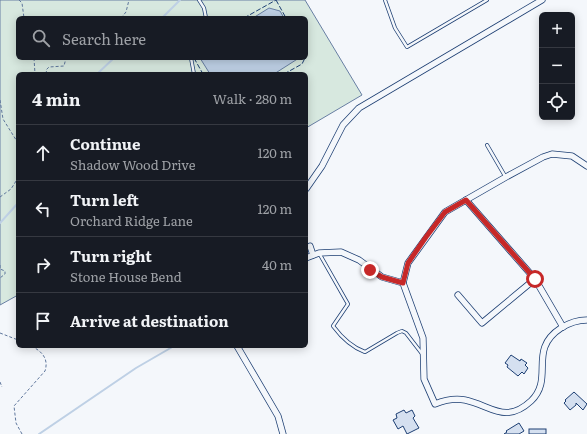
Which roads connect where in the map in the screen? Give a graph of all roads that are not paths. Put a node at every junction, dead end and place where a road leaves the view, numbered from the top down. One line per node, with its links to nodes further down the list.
1 (199, 0): 5 (lane)
2 (385, 0): 3 (lane)
3 (487, 0)
4 (542, 0): 11 (street)
5 (206, 16)
6 (191, 60): 7 (lane)
7 (194, 72)
8 (487, 145): 10 (lane)
9 (587, 166): 10 (street)
10 (506, 177): 12 (street)
11 (308, 186)
12 (466, 200): 16 (street); 17 (street)
13 (310, 246): 14 (street)
14 (316, 254): 15 (street); 17 (street); 22 (lane)
15 (308, 257)
16 (535, 279): 18 (street); 20 (street)
17 (403, 283): 22 (street)
18 (458, 295)
19 (587, 320): 20 (street)
20 (563, 326): 22 (street)
21 (238, 348): 23 (street)
22 (423, 355)
23 (283, 434)

